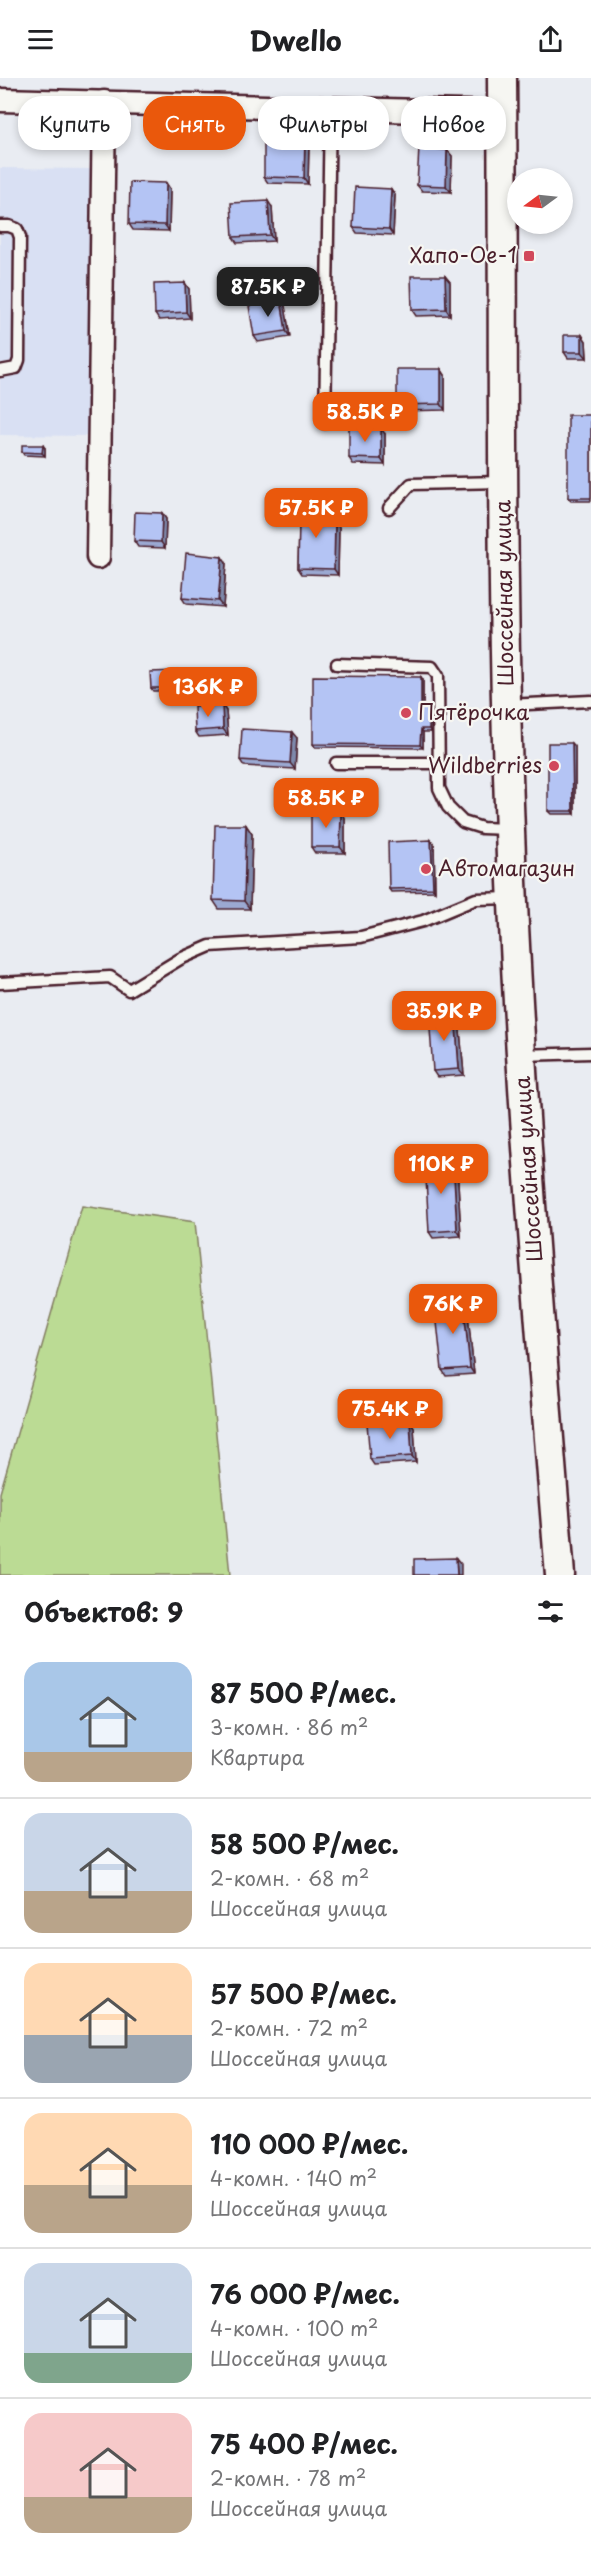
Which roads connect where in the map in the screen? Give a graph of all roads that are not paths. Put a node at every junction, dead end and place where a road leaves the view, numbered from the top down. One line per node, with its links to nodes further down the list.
1 (502, 78): 2 (street, Шоссейная улица)
2 (502, 96)
3 (0, 100): 4 (street)
4 (18, 100)
5 (131, 103): 6 (street)
6 (258, 106)
7 (103, 150): 15 (street)
8 (329, 150): 12 (lane)
9 (502, 150): 13 (street, Шоссейная улица)
10 (0, 226): 11 (lane)
11 (0, 371)
12 (325, 423)
13 (504, 482): 14 (lane); 18 (street, Шоссейная улица)
14 (389, 508)
15 (98, 557)
16 (337, 664): 20 (lane)
17 (591, 701): 18 (lane)
18 (506, 705): 21 (street, Шоссейная улица)
19 (336, 763): 20 (lane)
20 (438, 763): 21 (lane)
21 (510, 829): 22 (street, Шоссейная улица)
22 (513, 898): 23 (lane); 25 (street, Шоссейная улица)
23 (0, 983)
24 (591, 1053): 25 (lane)
25 (521, 1055): 26 (street, Шоссейная улица)
26 (560, 1575)

